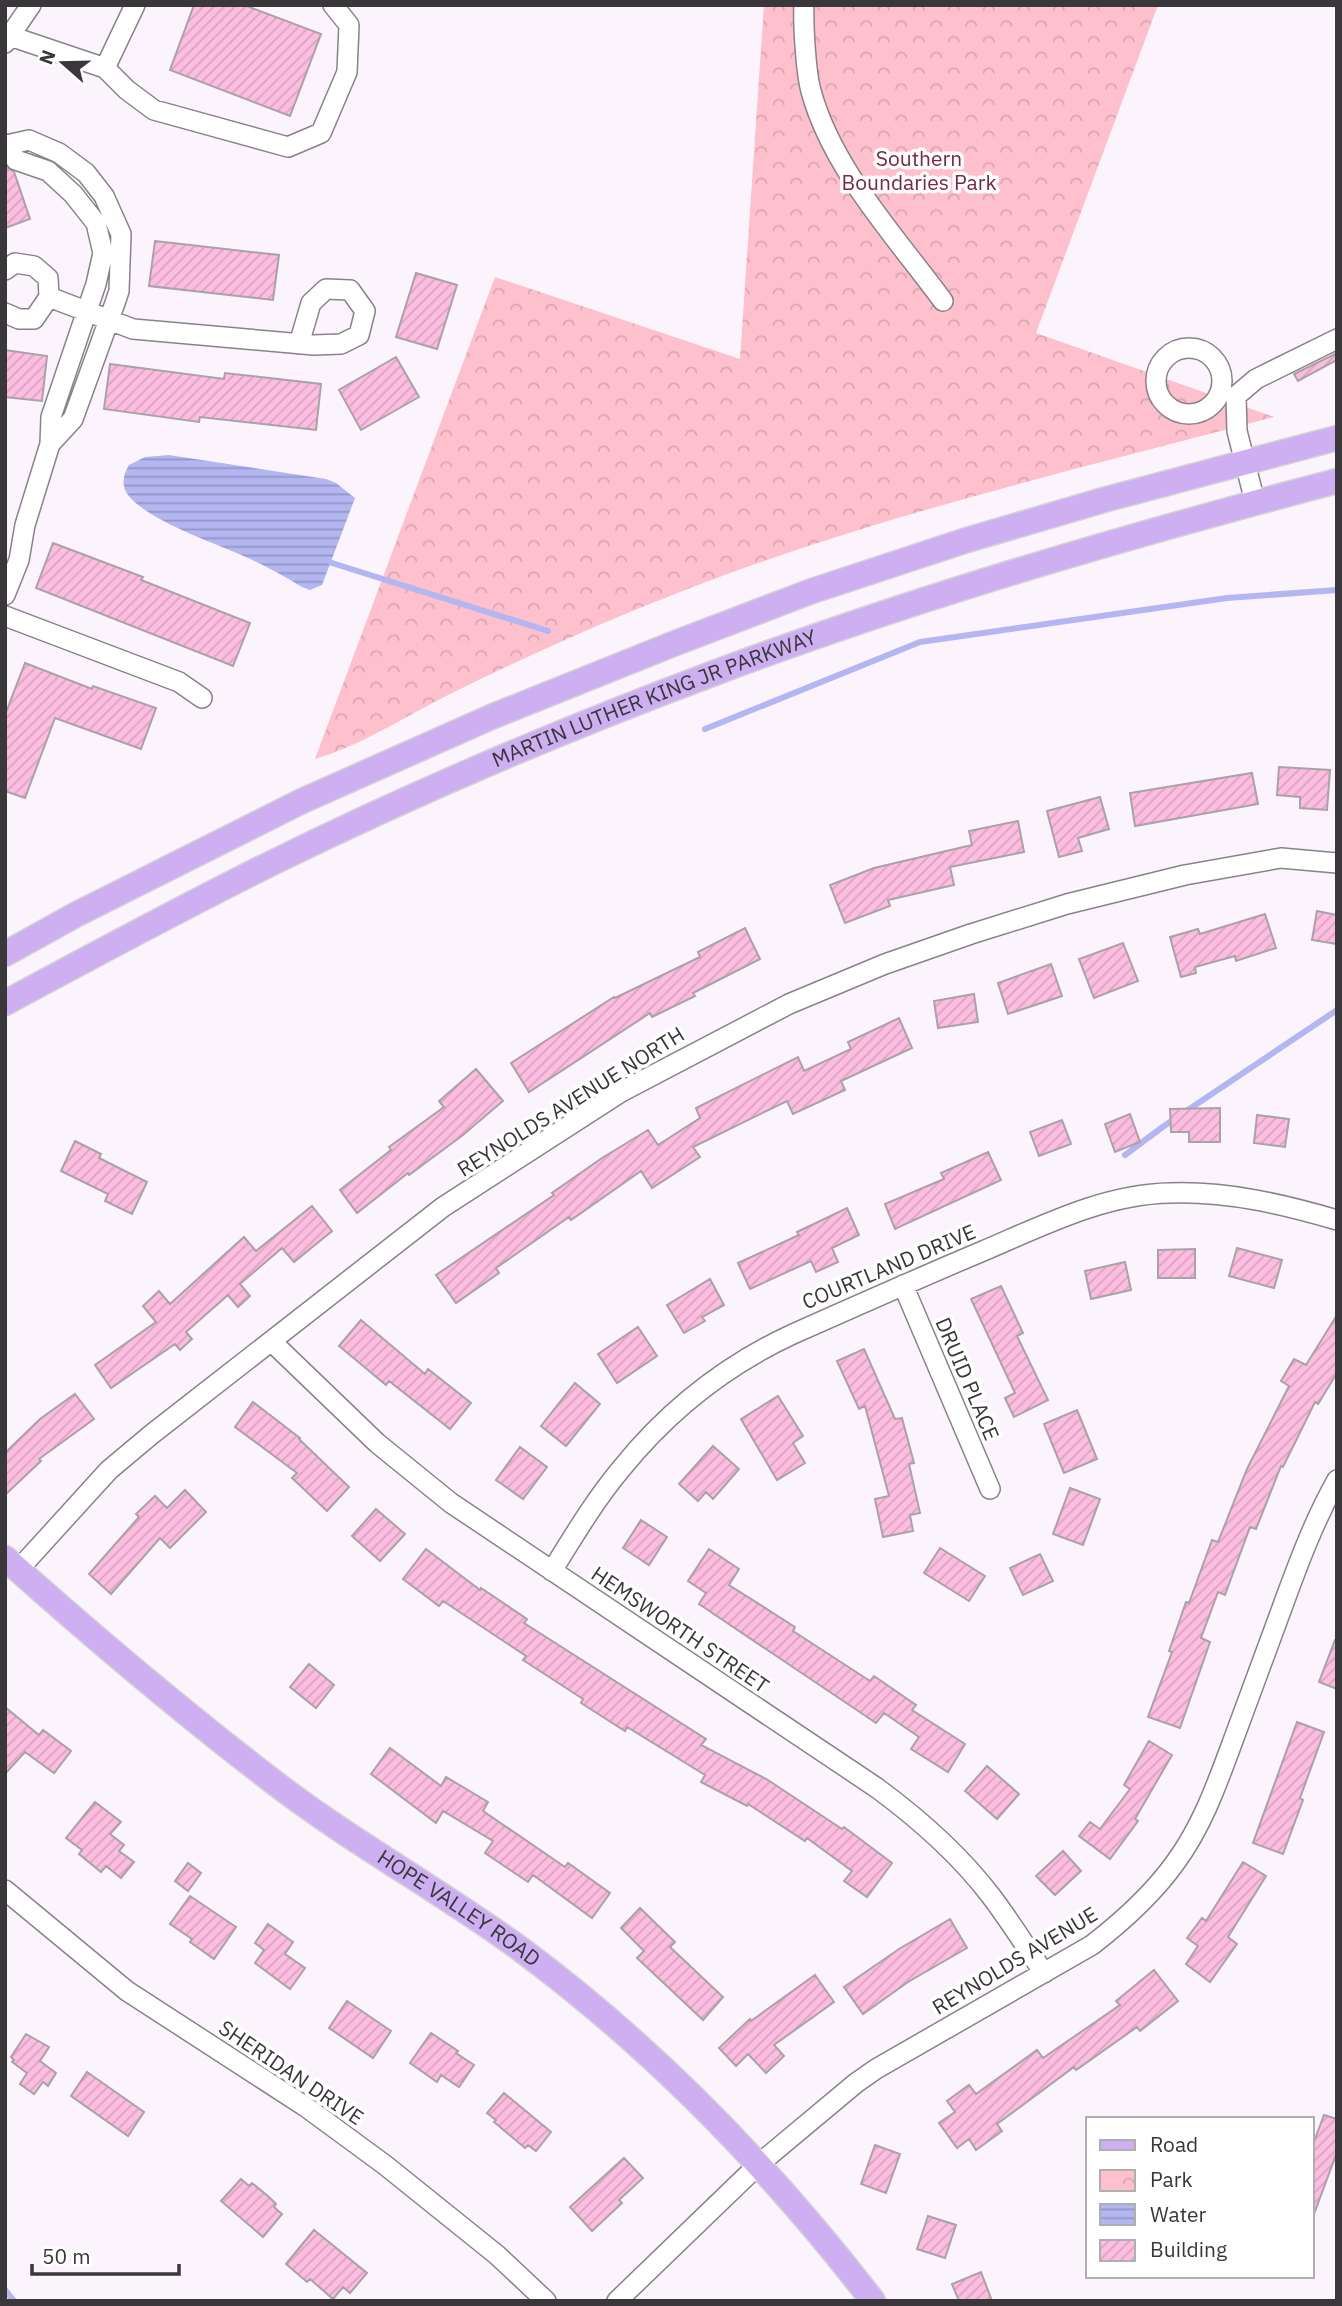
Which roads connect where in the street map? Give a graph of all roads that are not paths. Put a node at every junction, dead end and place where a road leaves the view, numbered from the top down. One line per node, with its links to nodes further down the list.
1 (31, 5): 5 (street)
2 (135, 5): 6 (street)
3 (332, 5): 6 (street)
4 (804, 5): 10 (street)
5 (8, 40): 6 (street)
6 (105, 68)
7 (6, 145): 12 (street); 13 (street)
8 (5, 270): 9 (street)
9 (49, 297): 11 (street); 12 (street)
10 (943, 301)
11 (5, 313)
12 (87, 313): 13 (street); 17 (street)
13 (109, 321): 15 (street); 17 (street)
14 (1337, 339): 18 (street)
15 (299, 344)
16 (1337, 438): 18 (main road, MARTIN LUTHER KING JR PARKWAY)
17 (50, 444): 21 (street)
18 (1245, 462): 20 (street); 25 (main road, MARTIN LUTHER KING JR PARKWAY)
19 (1337, 481): 20 (main road, MARTIN LUTHER KING JR PARKWAY)
20 (1255, 502): 26 (main road, MARTIN LUTHER KING JR PARKWAY)
21 (5, 595)
22 (5, 616): 23 (street)
23 (202, 698)
24 (1337, 863): 29 (street, REYNOLDS AVENUE NORTH)
25 (5, 954)
26 (5, 1003)
27 (1337, 1220): 28 (street, COURTLAND DRIVE)
28 (903, 1286): 31 (street, DRUID PLACE); 33 (street, COURTLAND DRIVE)
29 (272, 1342): 32 (street, REYNOLDS AVENUE NORTH); 33 (street, HEMSWORTH STREET)
30 (1337, 1480): 35 (street, REYNOLDS AVENUE)
31 (990, 1489)
32 (12, 1564): 36 (main road, HOPE VALLEY ROAD)
33 (552, 1571): 35 (street, HEMSWORTH STREET)
34 (5, 1891): 37 (street, SHERIDAN DRIVE)
35 (1044, 1973): 36 (street, REYNOLDS AVENUE)
36 (759, 2164): 38 (street, REYNOLDS AVENUE); 39 (main road, HOPE VALLEY ROAD)
37 (546, 2301)
38 (617, 2301)
39 (873, 2301)

